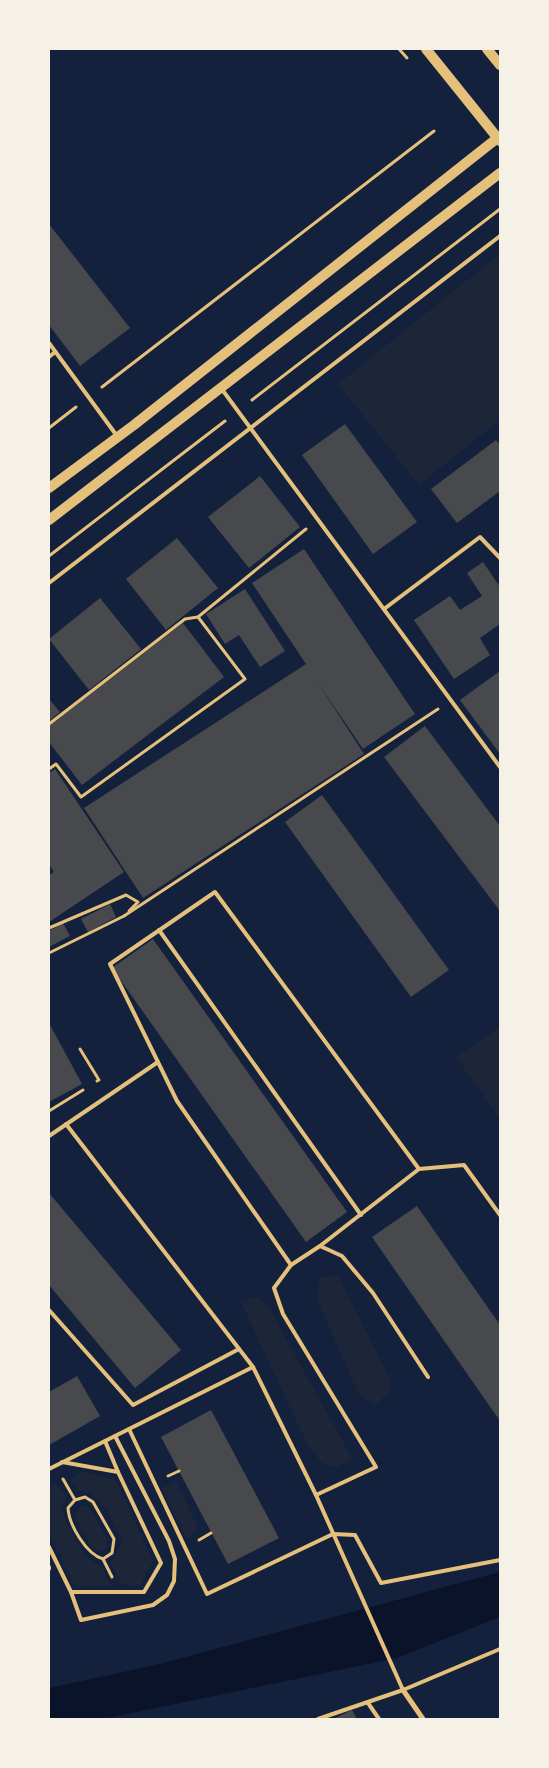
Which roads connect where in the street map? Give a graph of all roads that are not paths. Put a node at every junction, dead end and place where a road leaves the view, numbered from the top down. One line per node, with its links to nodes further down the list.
1 (426, 49): 4 (main road)
2 (487, 49): 3 (main road)
3 (500, 65)
4 (499, 138): 12 (main road)
5 (500, 173): 10 (main road)
6 (500, 236): 11 (lane)
7 (49, 343): 8 (lane)
8 (56, 352): 9 (lane); 12 (lane)
9 (49, 357)
10 (221, 388): 11 (lane); 14 (main road)
11 (251, 428): 16 (lane); 17 (lane)
12 (118, 437): 13 (main road)
13 (49, 488)
14 (49, 520)
15 (500, 558): 17 (lane)
16 (49, 583)
17 (384, 609): 18 (lane)
18 (500, 767)
19 (159, 930): 20 (lane); 23 (lane); 24 (lane)
20 (158, 1062): 21 (lane); 27 (lane)
21 (66, 1124): 22 (lane); 29 (lane)
22 (49, 1136)
23 (418, 1169): 24 (lane); 25 (lane)
24 (360, 1214): 26 (lane)
25 (500, 1216)
26 (320, 1246): 27 (lane); 31 (lane)
27 (291, 1265): 38 (lane)
28 (49, 1310): 29 (lane)
29 (240, 1349): 30 (lane)
30 (253, 1367): 32 (lane); 38 (lane)
31 (428, 1378)
32 (129, 1429): 33 (lane); 39 (lane)
33 (115, 1436): 34 (lane); 42 (lane)
34 (105, 1441): 35 (lane); 37 (lane)
35 (62, 1462): 36 (lane); 37 (lane)
36 (49, 1469)
37 (118, 1472): 42 (lane)
38 (316, 1495): 39 (lane)
39 (334, 1534): 41 (lane); 44 (lane)
40 (49, 1547): 42 (lane)
41 (500, 1560)
42 (71, 1592)
43 (500, 1649): 44 (lane)
44 (404, 1690): 45 (lane); 48 (street)
45 (368, 1703): 46 (lane); 47 (lane)
46 (318, 1719)
47 (379, 1719)
48 (423, 1719)

